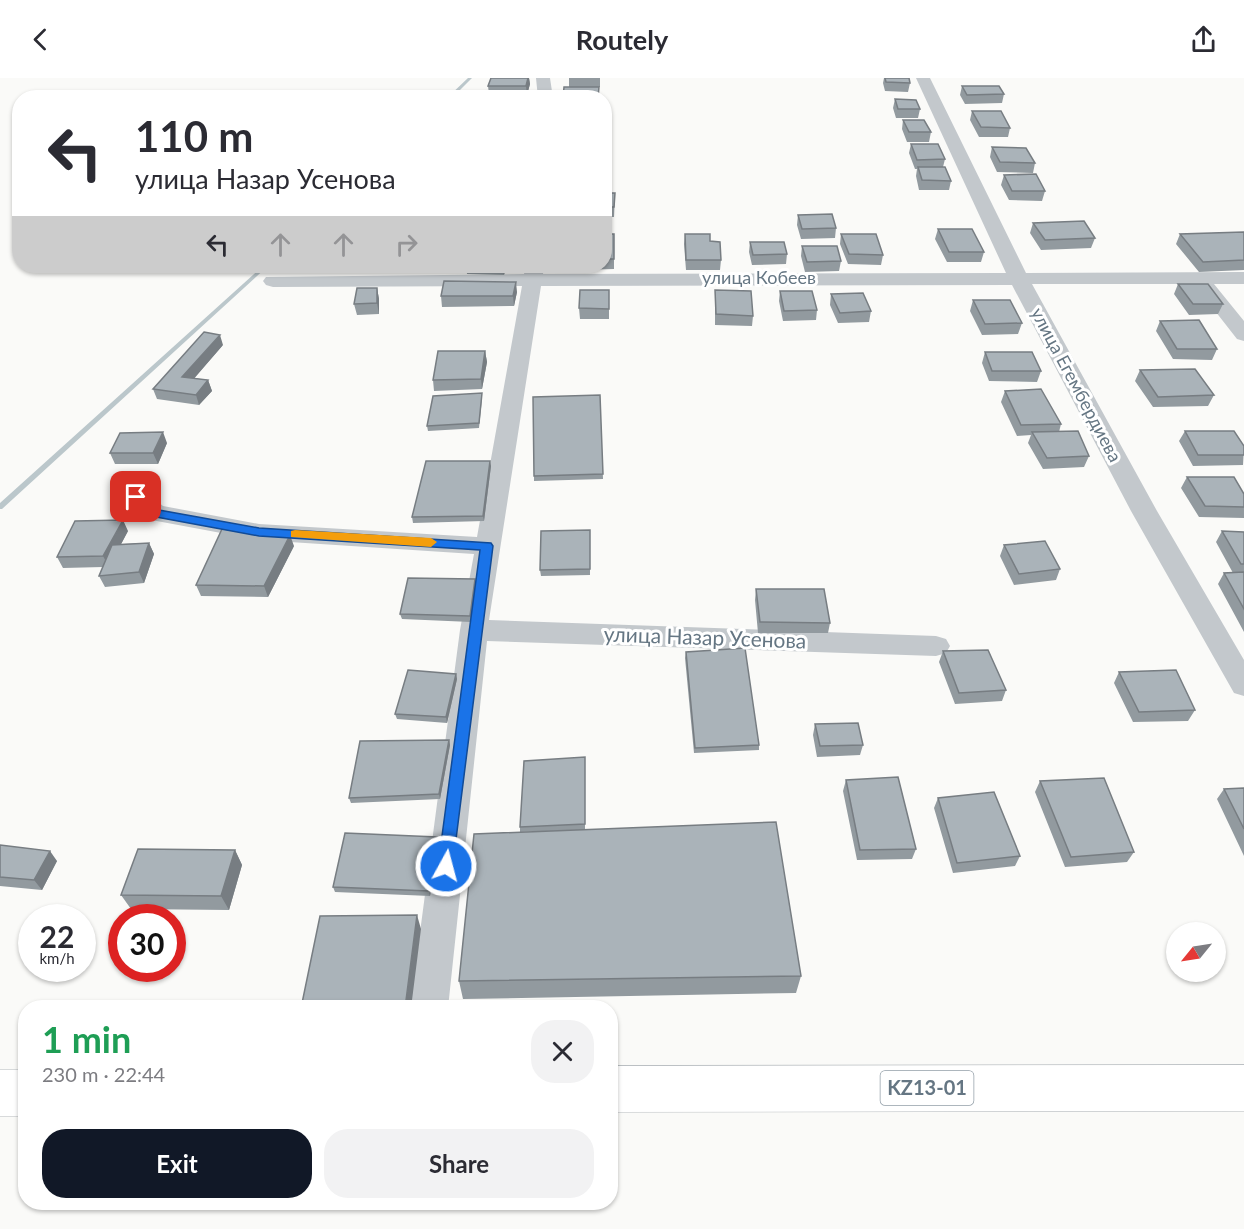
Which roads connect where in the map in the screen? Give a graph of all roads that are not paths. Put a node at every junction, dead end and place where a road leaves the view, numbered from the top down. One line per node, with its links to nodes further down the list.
1 (923, 78): 3 (street, улица Егембердиева)
2 (534, 273): 3 (street, улица Кобеев); 6 (street, улица Кобеев); 9 (street)
3 (1018, 277): 4 (street, улица Кобеев); 12 (street, улица Егембердиева)
4 (1199, 278): 5 (street, улица Кобеев); 7 (street)
5 (1244, 278)
6 (273, 281)
7 (1244, 335)
8 (136, 497): 9 (street)
9 (486, 546): 10 (street)
10 (474, 630): 11 (street, улица Назар Усенова); 13 (street)
11 (936, 646)
12 (1244, 685)
13 (430, 1000)
14 (1244, 1088): 15 (main road, KZ13-01)
15 (618, 1089)
16 (0, 1093): 17 (main road)
17 (18, 1093)

